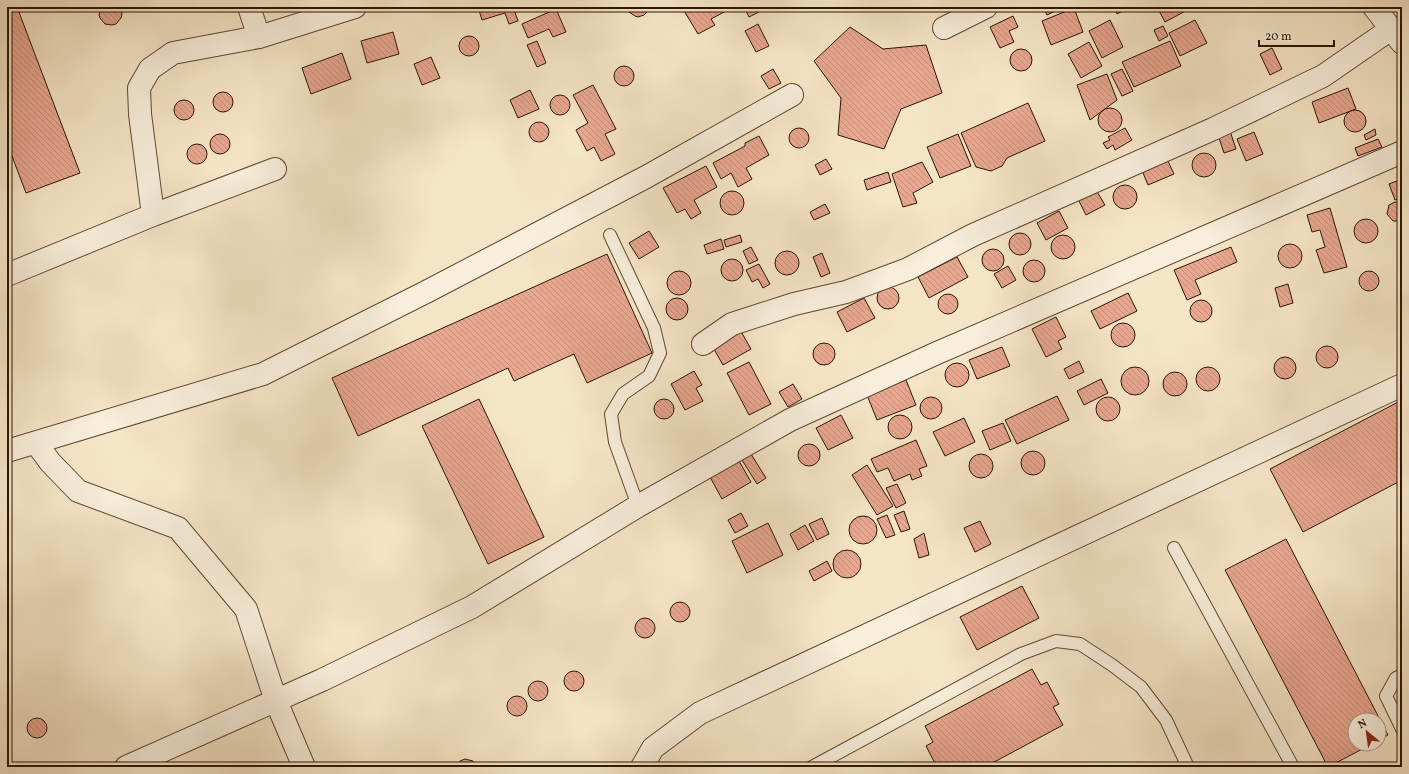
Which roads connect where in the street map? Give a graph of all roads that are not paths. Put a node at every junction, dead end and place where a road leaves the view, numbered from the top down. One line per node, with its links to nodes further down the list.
1 (249, 7): 7 (street)
2 (355, 7): 7 (street)
3 (986, 7): 5 (street)
4 (1374, 7): 6 (street)
5 (944, 28)
6 (1396, 36): 14 (street)
7 (259, 37): 11 (street)
8 (792, 95): 16 (street)
9 (1402, 152): 18 (street)
10 (275, 169): 11 (street)
11 (153, 215): 13 (street)
12 (610, 235): 18 (lane)
13 (7, 275)
14 (703, 344)
15 (1402, 385): 25 (street)
16 (36, 443): 17 (street); 21 (street)
17 (7, 451)
18 (638, 506): 21 (street)
19 (1174, 548): 28 (lane)
20 (1402, 675): 22 (lane)
21 (276, 701): 23 (street); 24 (street)
22 (1402, 729)
23 (126, 767)
24 (304, 767)
25 (642, 767)
26 (812, 767): 27 (lane)
27 (1188, 767)
28 (1293, 767)

